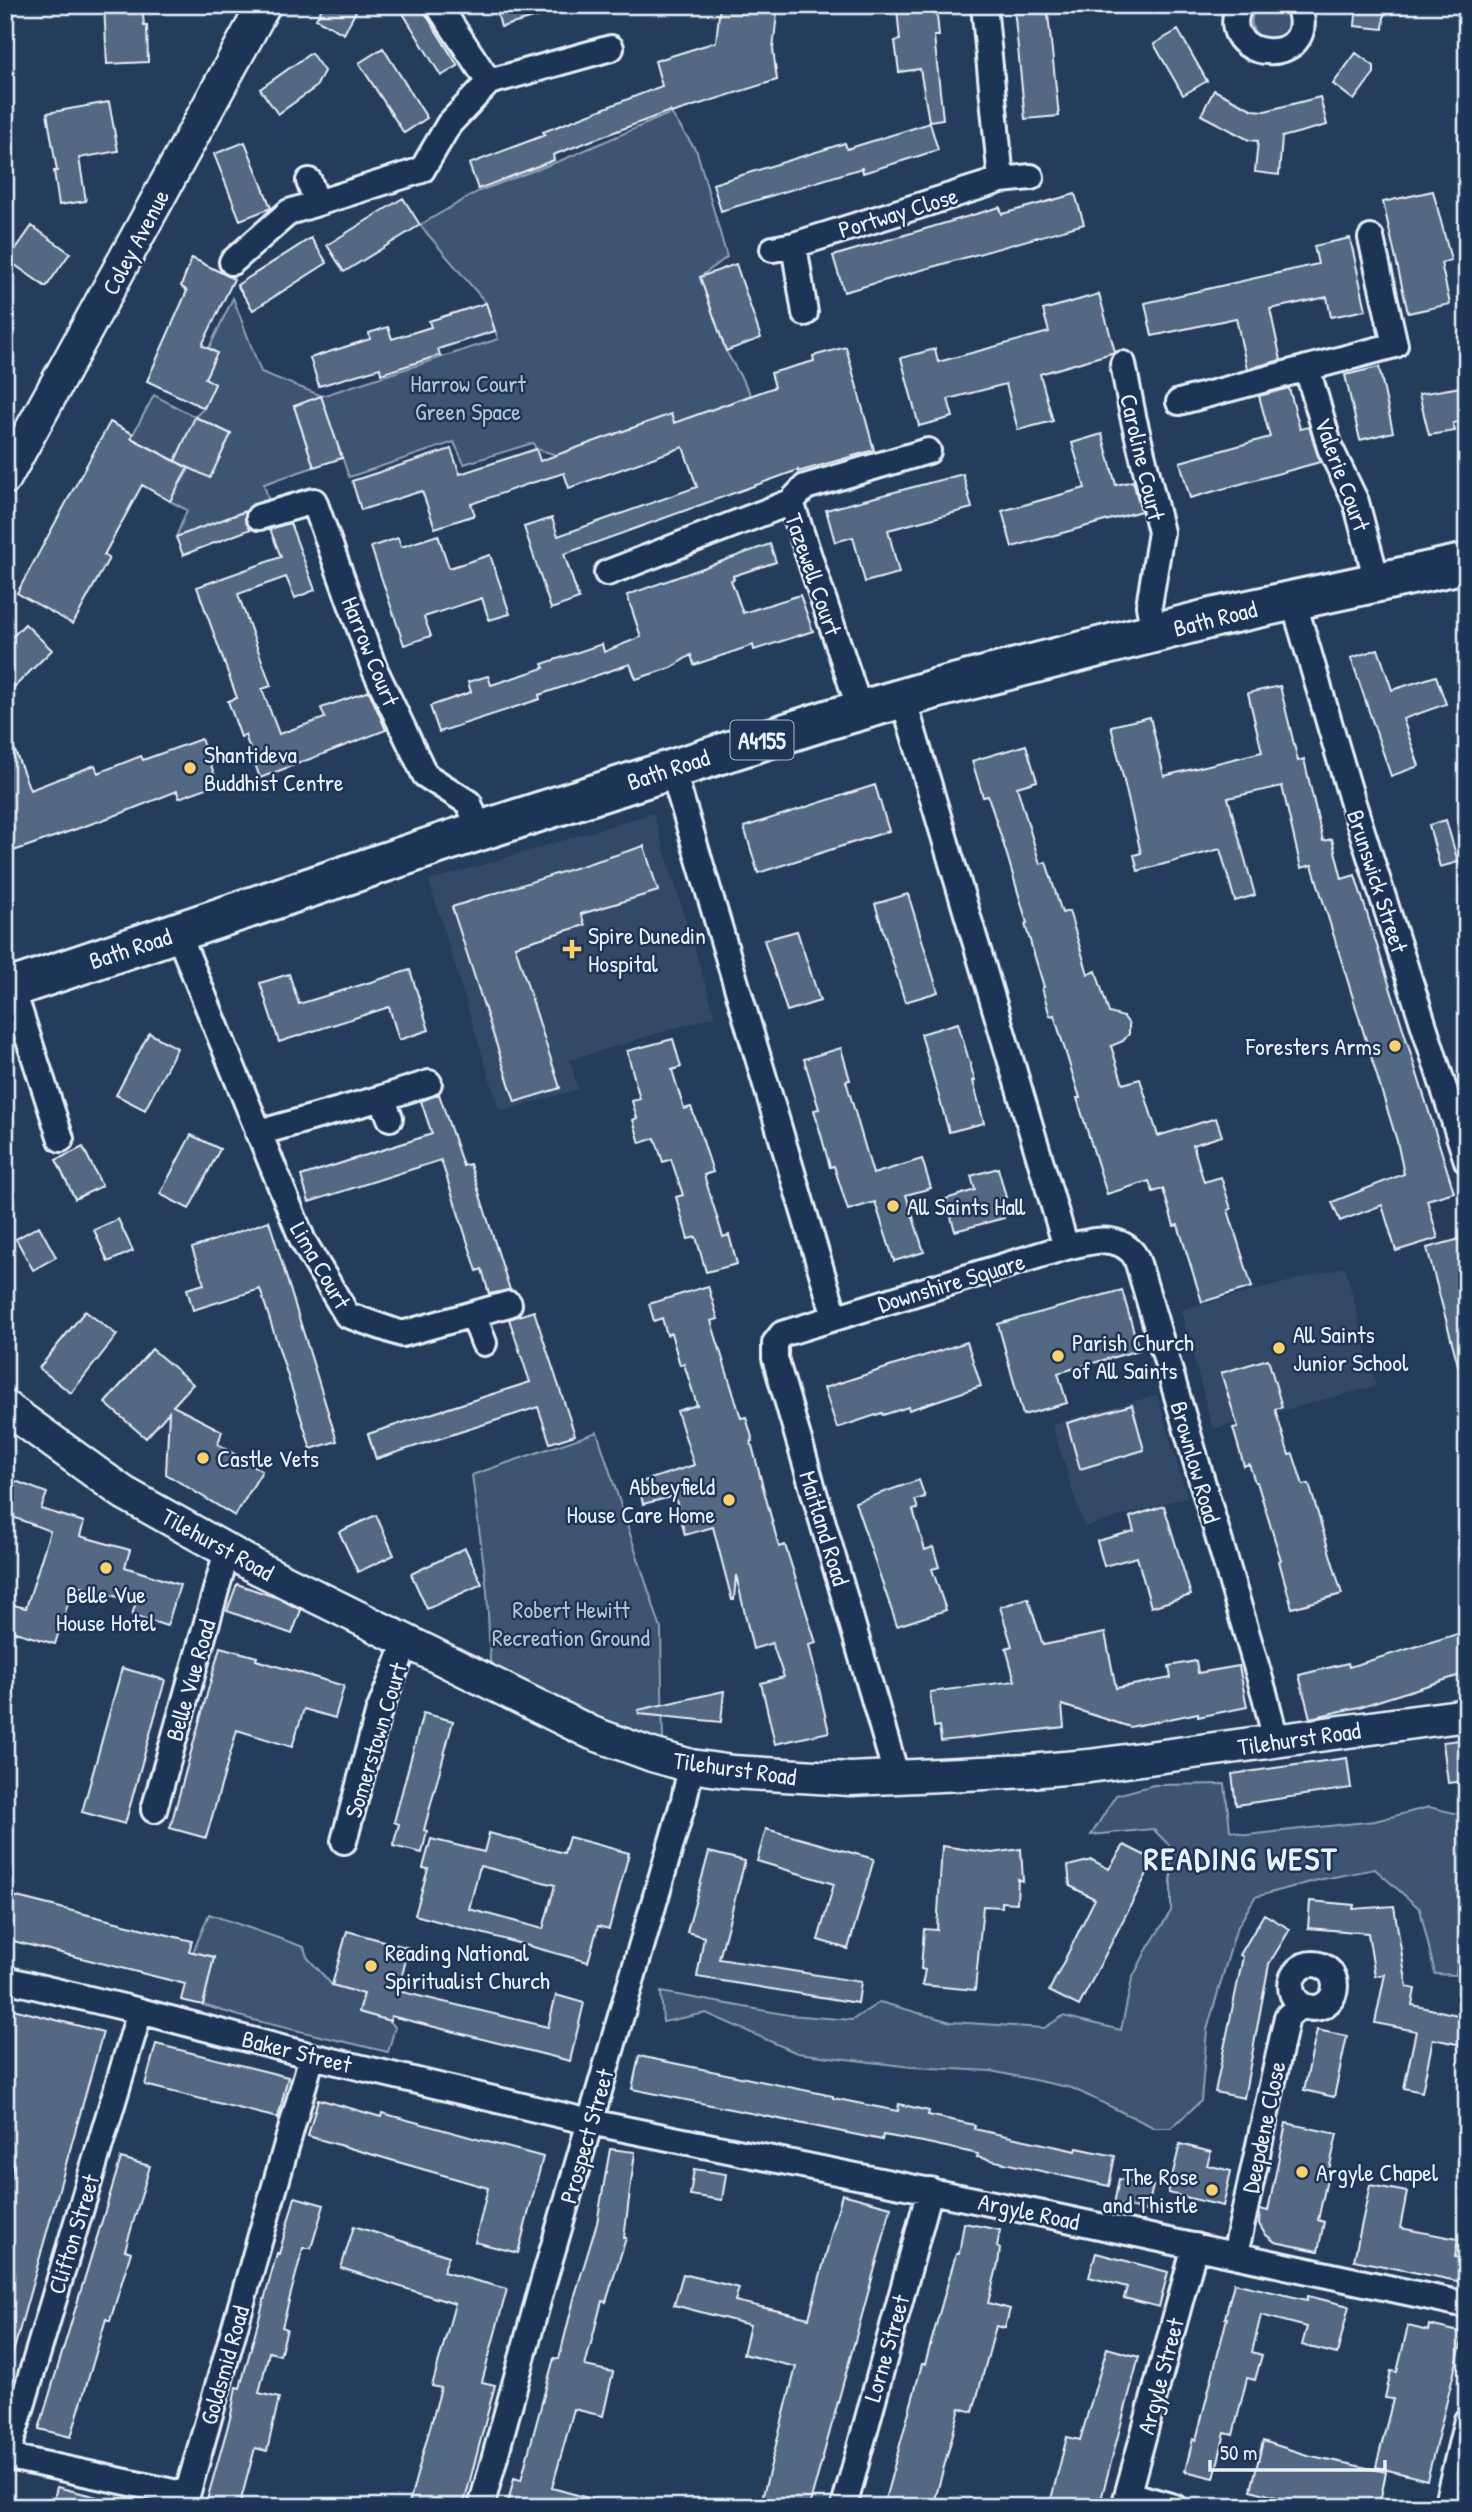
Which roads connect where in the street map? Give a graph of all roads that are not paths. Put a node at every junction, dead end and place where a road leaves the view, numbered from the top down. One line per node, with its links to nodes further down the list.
1 (264, 5): 17 (street, Coley Avenue)
2 (438, 5): 7 (street)
3 (984, 5): 9 (street)
4 (1240, 5): 5 (street)
5 (1298, 5)
6 (611, 48): 7 (street)
7 (489, 82): 11 (street)
8 (1031, 177): 9 (street, Portway Close)
9 (1001, 180): 12 (street, Portway Close)
10 (1371, 238): 14 (street)
11 (232, 262)
12 (805, 313)
13 (1123, 364): 24 (street, Caroline Court)
14 (1307, 368): 15 (street); 22 (street, Valerie Court)
15 (1179, 402)
16 (928, 451): 18 (street)
17 (5, 478)
18 (791, 502): 21 (street, Tazewell Court); 26 (street, Tazewell Court)
19 (259, 517): 28 (street, Harrow Court)
20 (1467, 563): 22 (main road, Bath Road / A4155)
21 (607, 573)
22 (1377, 581): 23 (main road, Bath Road / A4155)
23 (1293, 600): 24 (main road, Bath Road / A4155); 32 (street, Brunswick Street)
24 (1154, 633): 25 (main road, Bath Road / A4155)
25 (903, 698): 26 (main road, Bath Road / A4155); 36 (street)
26 (860, 710): 27 (main road, Bath Road / A4155)
27 (671, 768): 28 (main road, Bath Road / A4155); 39 (street)
28 (479, 830): 29 (main road, Bath Road / A4155)
29 (178, 933): 30 (main road, Bath Road / A4155); 33 (street, Lima Court)
30 (9, 989): 34 (street)
31 (429, 1083): 33 (street)
32 (1458, 1097): 35 (street, Brunswick Street)
33 (258, 1133): 38 (street, Lima Court)
34 (61, 1139)
35 (1467, 1161)
36 (1066, 1247): 39 (street, Downshire Square); 45 (street, Brownlow Road)
37 (509, 1304): 38 (street, Lima Court)
38 (473, 1314): 40 (street)
39 (835, 1317): 47 (street, Maitland Road)
40 (484, 1343)
41 (5, 1407): 42 (street, Tilehurst Road)
42 (227, 1550): 43 (street, Tilehurst Road); 48 (street, Belle Vue Road)
43 (407, 1640): 46 (street, Tilehurst Road); 49 (street, Somerstown Court)
44 (1467, 1715): 45 (street, Tilehurst Road)
45 (1276, 1741): 47 (street, Tilehurst Road)
46 (691, 1766): 47 (street, Tilehurst Road); 54 (street, Prospect Street)
47 (897, 1778)
48 (154, 1810)
49 (344, 1841)
50 (5, 1979): 52 (street, Baker Street)
51 (1301, 2005): 57 (street, Deepdene Close)
52 (140, 2011): 53 (street, Baker Street); 60 (street, Clifton Street)
53 (312, 2056): 54 (street, Baker Street); 60 (street, Goldsmid Road)
54 (590, 2122): 55 (street, Argyle Road); 62 (street, Prospect Street)
55 (930, 2190): 56 (street, Argyle Road); 63 (street, Lorne Street)
56 (1195, 2246): 57 (street, Argyle Road); 61 (street, Argyle Street)
57 (1235, 2255): 58 (street, Argyle Road)
58 (1467, 2305)
59 (1467, 2420): 65 (street)
60 (6, 2456)
61 (1126, 2500): 64 (street)
62 (481, 2507)
63 (844, 2507)
64 (1174, 2507)
65 (1446, 2507)

